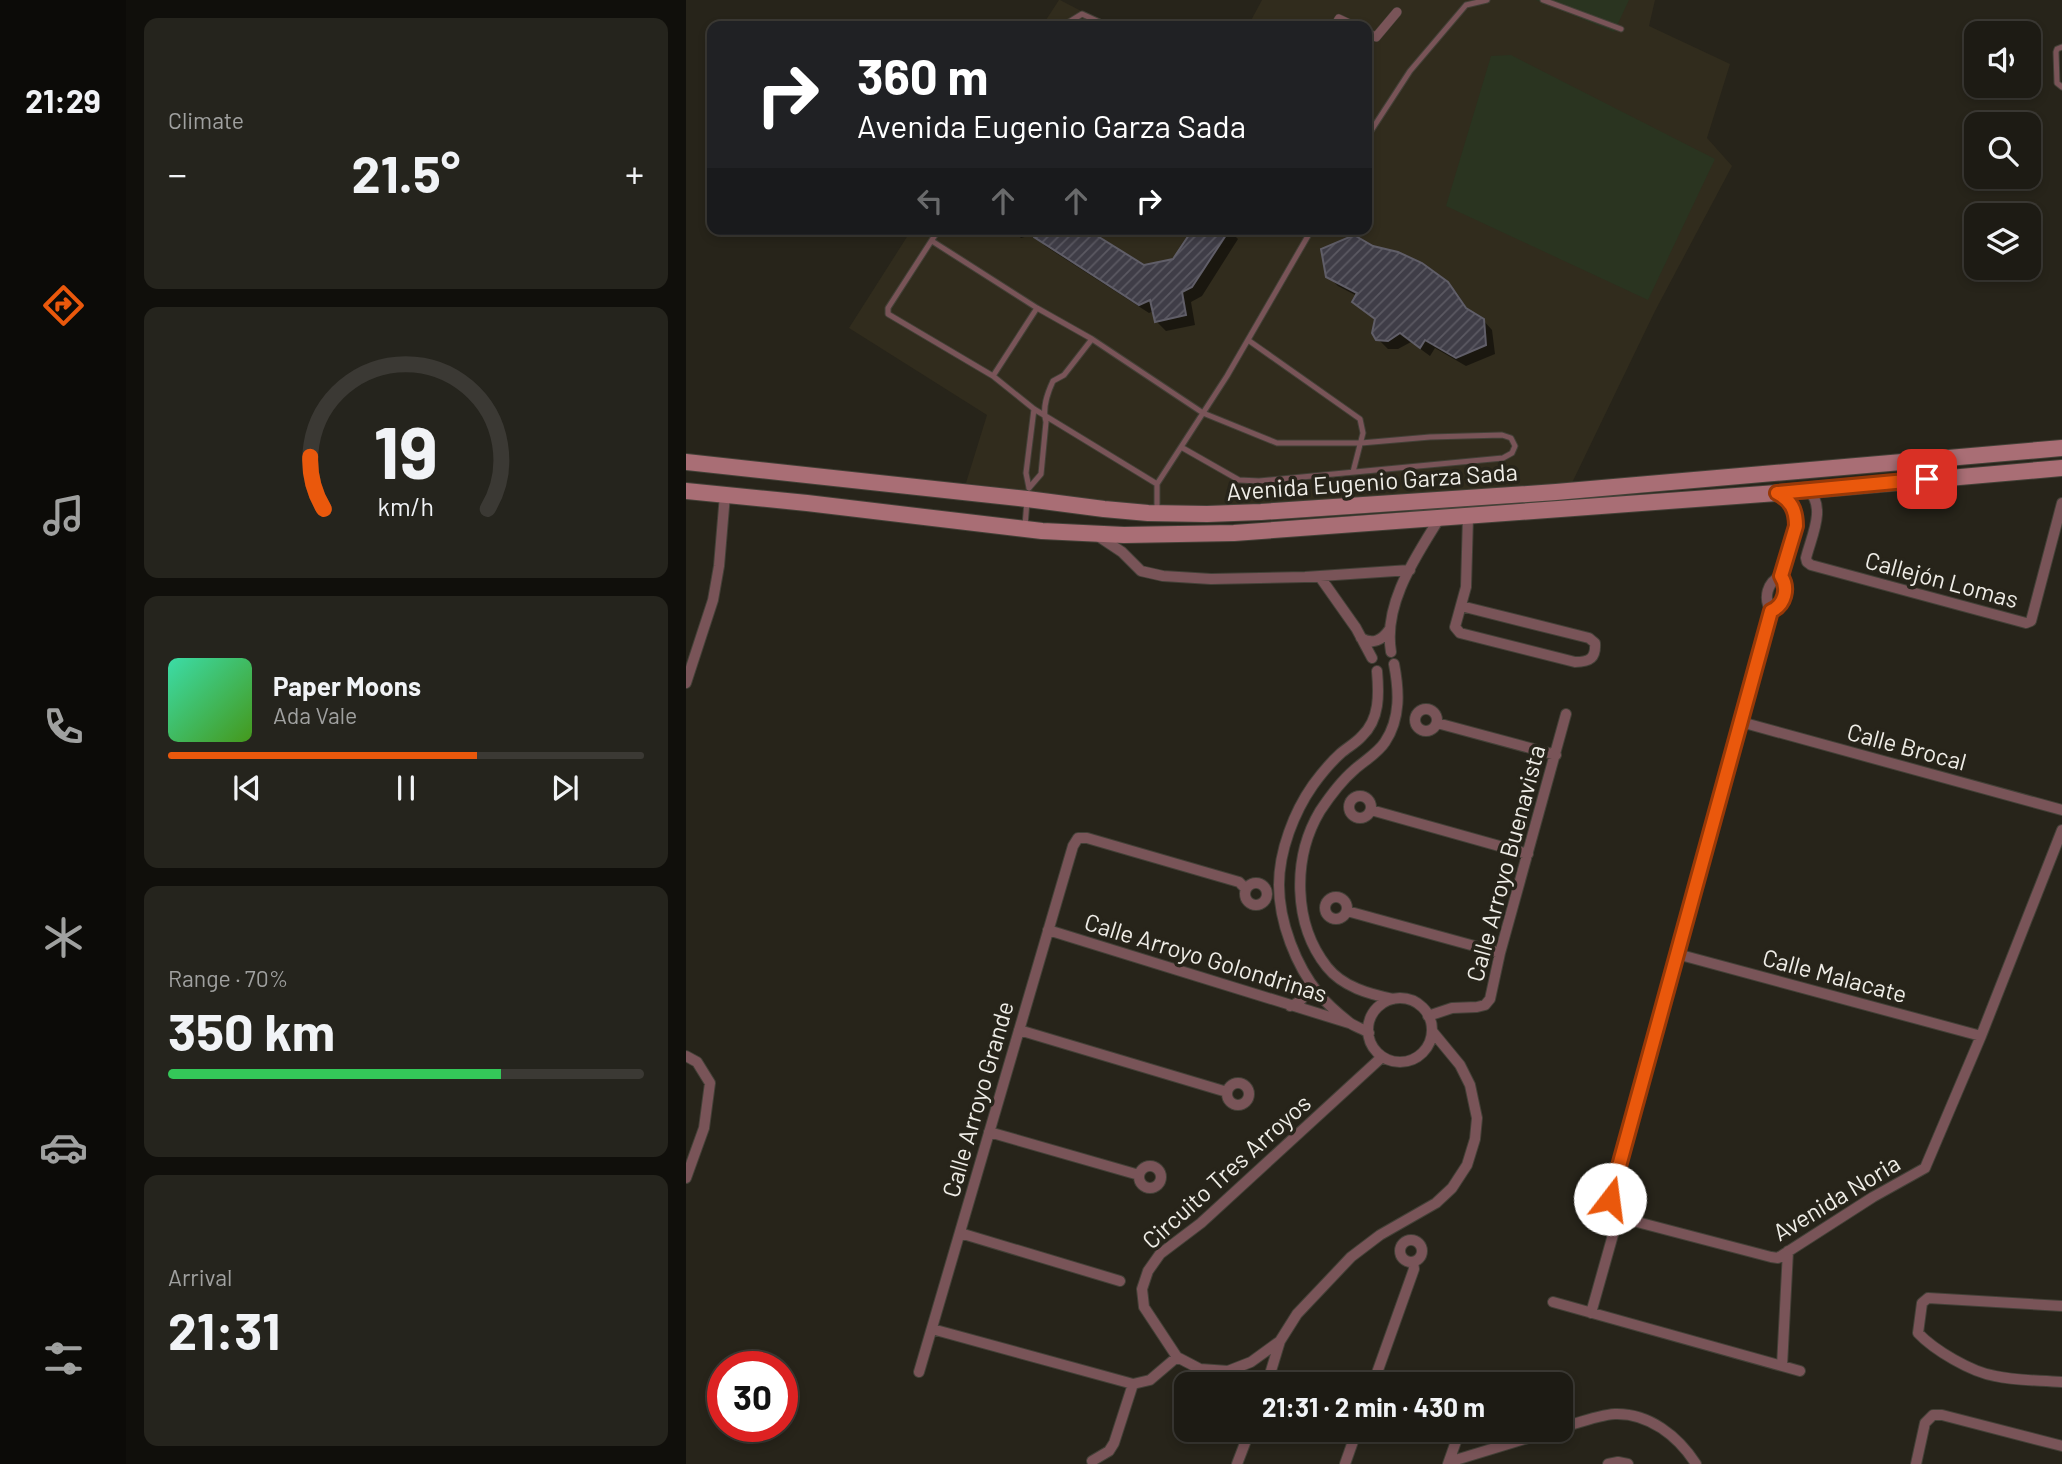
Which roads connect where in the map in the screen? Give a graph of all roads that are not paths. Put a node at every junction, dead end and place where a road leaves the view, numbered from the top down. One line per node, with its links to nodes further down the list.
1 (1487, 0): 10 (lane)
2 (1543, 0): 6 (lane)
3 (1397, 12): 7 (street)
4 (1070, 21): 5 (lane)
5 (1098, 21)
6 (1621, 29)
7 (1372, 35)
8 (2062, 47): 9 (lane)
9 (2062, 87)
10 (1372, 129)
11 (936, 235): 13 (lane)
12 (1309, 235): 16 (lane)
13 (932, 241): 14 (lane); 17 (lane)
14 (1037, 308): 15 (lane); 17 (lane)
15 (1091, 339): 19 (lane); 20 (lane)
16 (1248, 340): 19 (lane); 21 (lane)
17 (993, 376): 18 (lane)
18 (1034, 409): 20 (lane); 31 (lane)
19 (1203, 412): 21 (lane); 22 (lane)
20 (1045, 416): 27 (lane); 31 (lane)
21 (1361, 443): 26 (lane); 26 (lane)
22 (1181, 447): 26 (lane); 27 (lane)
23 (2062, 448): 34 (main road, Avenida Eugenio Garza Sada)
24 (686, 462): 31 (main road, Avenida Eugenio Garza Sada)
25 (2062, 468): 28 (main road, Avenida Eugenio Garza Sada)
26 (1353, 472)
27 (1157, 484): 34 (lane)
28 (1808, 490): 30 (main road, Avenida Eugenio Garza Sada); 33 (street, Callejón Lomas)
29 (686, 491): 32 (main road, Avenida Eugenio Garza Sada)
30 (1777, 493): 35 (main road, Avenida Eugenio Garza Sada); 40 (street)
31 (1028, 494): 34 (main road, Avenida Eugenio Garza Sada); 37 (lane)
32 (725, 495): 37 (main road, Avenida Eugenio Garza Sada); 50 (street)
33 (2062, 503)
34 (1157, 513)
35 (1468, 517): 36 (main road, Avenida Eugenio Garza Sada); 42 (street)
36 (1439, 519): 38 (main road, Avenida Eugenio Garza Sada); 39 (street)
37 (1025, 529): 38 (main road, Avenida Eugenio Garza Sada)
38 (1093, 534): 41 (street)
39 (1410, 570): 41 (street); 44 (street)
40 (1781, 576): 43 (street); 43 (street)
41 (1320, 577): 45 (street)
42 (1461, 606): 42 (street)
43 (1771, 611): 52 (street)
44 (1389, 630): 45 (street); 46 (street)
45 (1361, 638): 47 (street)
46 (1391, 652)
47 (1372, 658)
48 (1394, 664): 65 (street)
49 (1377, 671): 64 (street)
50 (686, 683)
51 (1566, 714): 54 (street, Calle Arroyo Buenavista)
52 (1741, 722): 56 (street, Calle Brocal); 63 (street)
53 (1437, 723): 54 (street)
54 (1556, 755): 58 (street, Calle Arroyo Buenavista)
55 (1371, 810): 58 (street)
56 (2062, 810)
57 (2062, 830): 72 (street, Avenida Noria)
58 (1528, 854): 62 (street, Calle Arroyo Buenavista)
59 (1246, 889): 61 (street, Calle Arroyo Grande)
60 (1347, 911): 62 (street)
61 (1048, 930): 66 (street, Calle Arroyo Golondrinas); 69 (street, Calle Arroyo Grande)
62 (1500, 953): 67 (street, Calle Arroyo Buenavista)
63 (1677, 954): 72 (street, Calle Malacate); 79 (street)
64 (1309, 981): 66 (street); 68 (street)
65 (1393, 999): 67 (street); 71 (street)
66 (1290, 1006): 68 (street, Calle Arroyo Golondrinas)
67 (1428, 1016): 70 (street)
68 (1351, 1024): 71 (street)
69 (1019, 1030): 75 (street); 76 (street, Calle Arroyo Grande)
70 (1432, 1031): 74 (street); 88 (street)
71 (1369, 1033): 74 (street)
72 (1981, 1036): 81 (street, Avenida Noria)
73 (686, 1056): 78 (street)
74 (1382, 1056): 89 (street, Circuito Tres Arroyos)
75 (1227, 1092)
76 (989, 1132): 77 (street); 80 (street, Calle Arroyo Grande)
77 (1139, 1175)
78 (686, 1178)
79 (1618, 1217): 81 (street, Avenida Noria); 86 (street)
80 (960, 1233): 83 (street); 87 (street, Calle Arroyo Grande)
81 (1788, 1251): 90 (street)
82 (1413, 1262): 96 (street)
83 (1121, 1281)
84 (1553, 1302): 86 (street)
85 (2062, 1306): 97 (street)
86 (1591, 1313): 90 (street)
87 (932, 1329): 93 (street, Calle Arroyo Grande); 98 (street)
88 (1280, 1340): 91 (street); 95 (street)
89 (1177, 1357): 91 (street); 98 (street)
90 (1782, 1366): 92 (street)
91 (1228, 1371): 94 (street)
92 (1800, 1371)
93 (919, 1372)
94 (1232, 1372)
95 (1271, 1372)
96 (1377, 1372)
97 (2062, 1382)
98 (1133, 1384): 105 (street)
99 (1573, 1425): 107 (street)
100 (1245, 1442): 108 (street)
101 (1353, 1442): 109 (street)
102 (1456, 1442): 106 (street)
103 (1515, 1442): 106 (street)
104 (2062, 1446): 112 (street)
105 (1092, 1461)
106 (1448, 1463)
107 (1694, 1463)
108 (1237, 1464)
109 (1345, 1464)
110 (1608, 1464): 111 (street)
111 (1628, 1464)
112 (1916, 1464)

